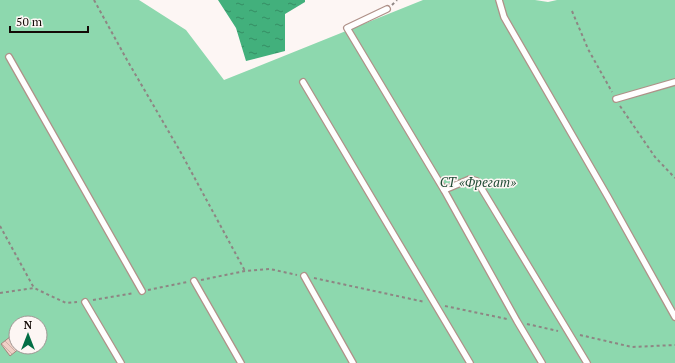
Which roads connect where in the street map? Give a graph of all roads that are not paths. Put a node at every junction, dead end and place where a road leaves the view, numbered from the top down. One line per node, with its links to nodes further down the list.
1 (499, 0): 12 (lane)
2 (387, 9): 7 (lane)
3 (9, 57): 10 (lane)
4 (303, 82): 16 (lane)
5 (675, 82): 6 (lane)
6 (616, 99)
7 (444, 190): 17 (lane); 18 (lane)
8 (304, 276): 15 (lane)
9 (194, 281): 14 (lane)
10 (142, 291)
11 (85, 302): 13 (lane)
12 (675, 317)
13 (121, 363)
14 (241, 363)
15 (353, 363)
16 (470, 363)
17 (542, 363)
18 (587, 363)

